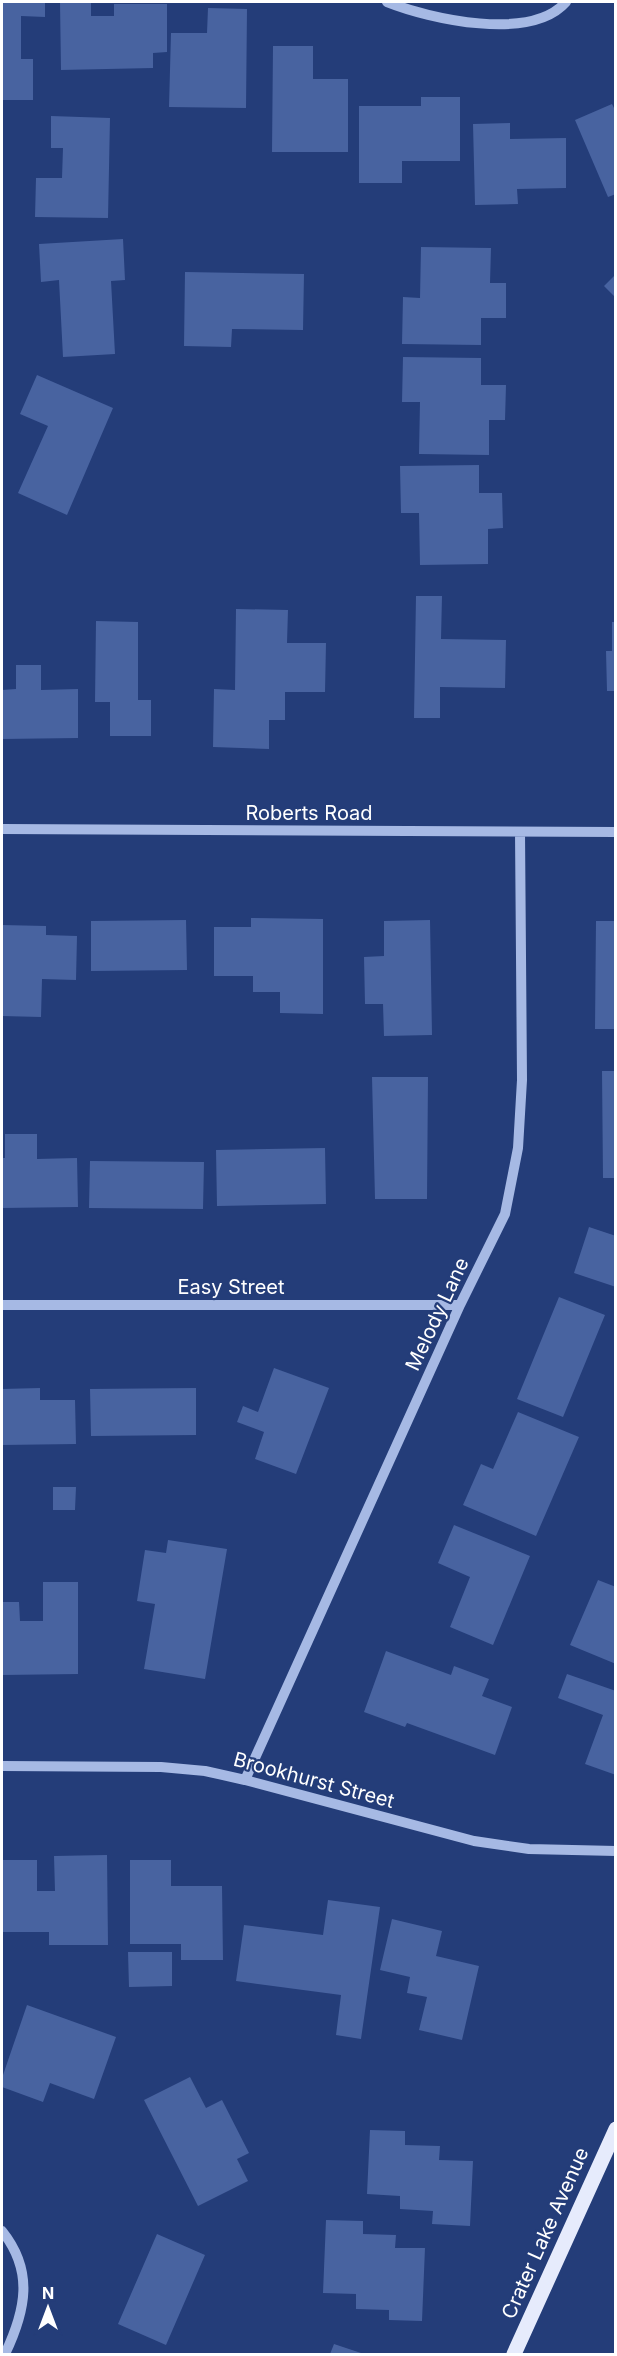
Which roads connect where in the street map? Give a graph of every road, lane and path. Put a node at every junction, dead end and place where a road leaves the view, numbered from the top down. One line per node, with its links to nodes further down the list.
1 (387, 2): 2 (street)
2 (566, 2)
3 (2, 829): 4 (street, Roberts Road)
4 (520, 832): 5 (street, Roberts Road); 7 (street, Melody Lane)
5 (615, 832)
6 (2, 1305): 7 (street, Easy Street)
7 (460, 1305): 9 (street, Melody Lane)
8 (2, 1766): 9 (street, Brookhurst Street)
9 (245, 1780): 10 (street, Brookhurst Street)
10 (615, 1851)
11 (615, 2129): 14 (main road, Crater Lake Avenue)
12 (2, 2230): 13 (street)
13 (5, 2355)
14 (514, 2355)

